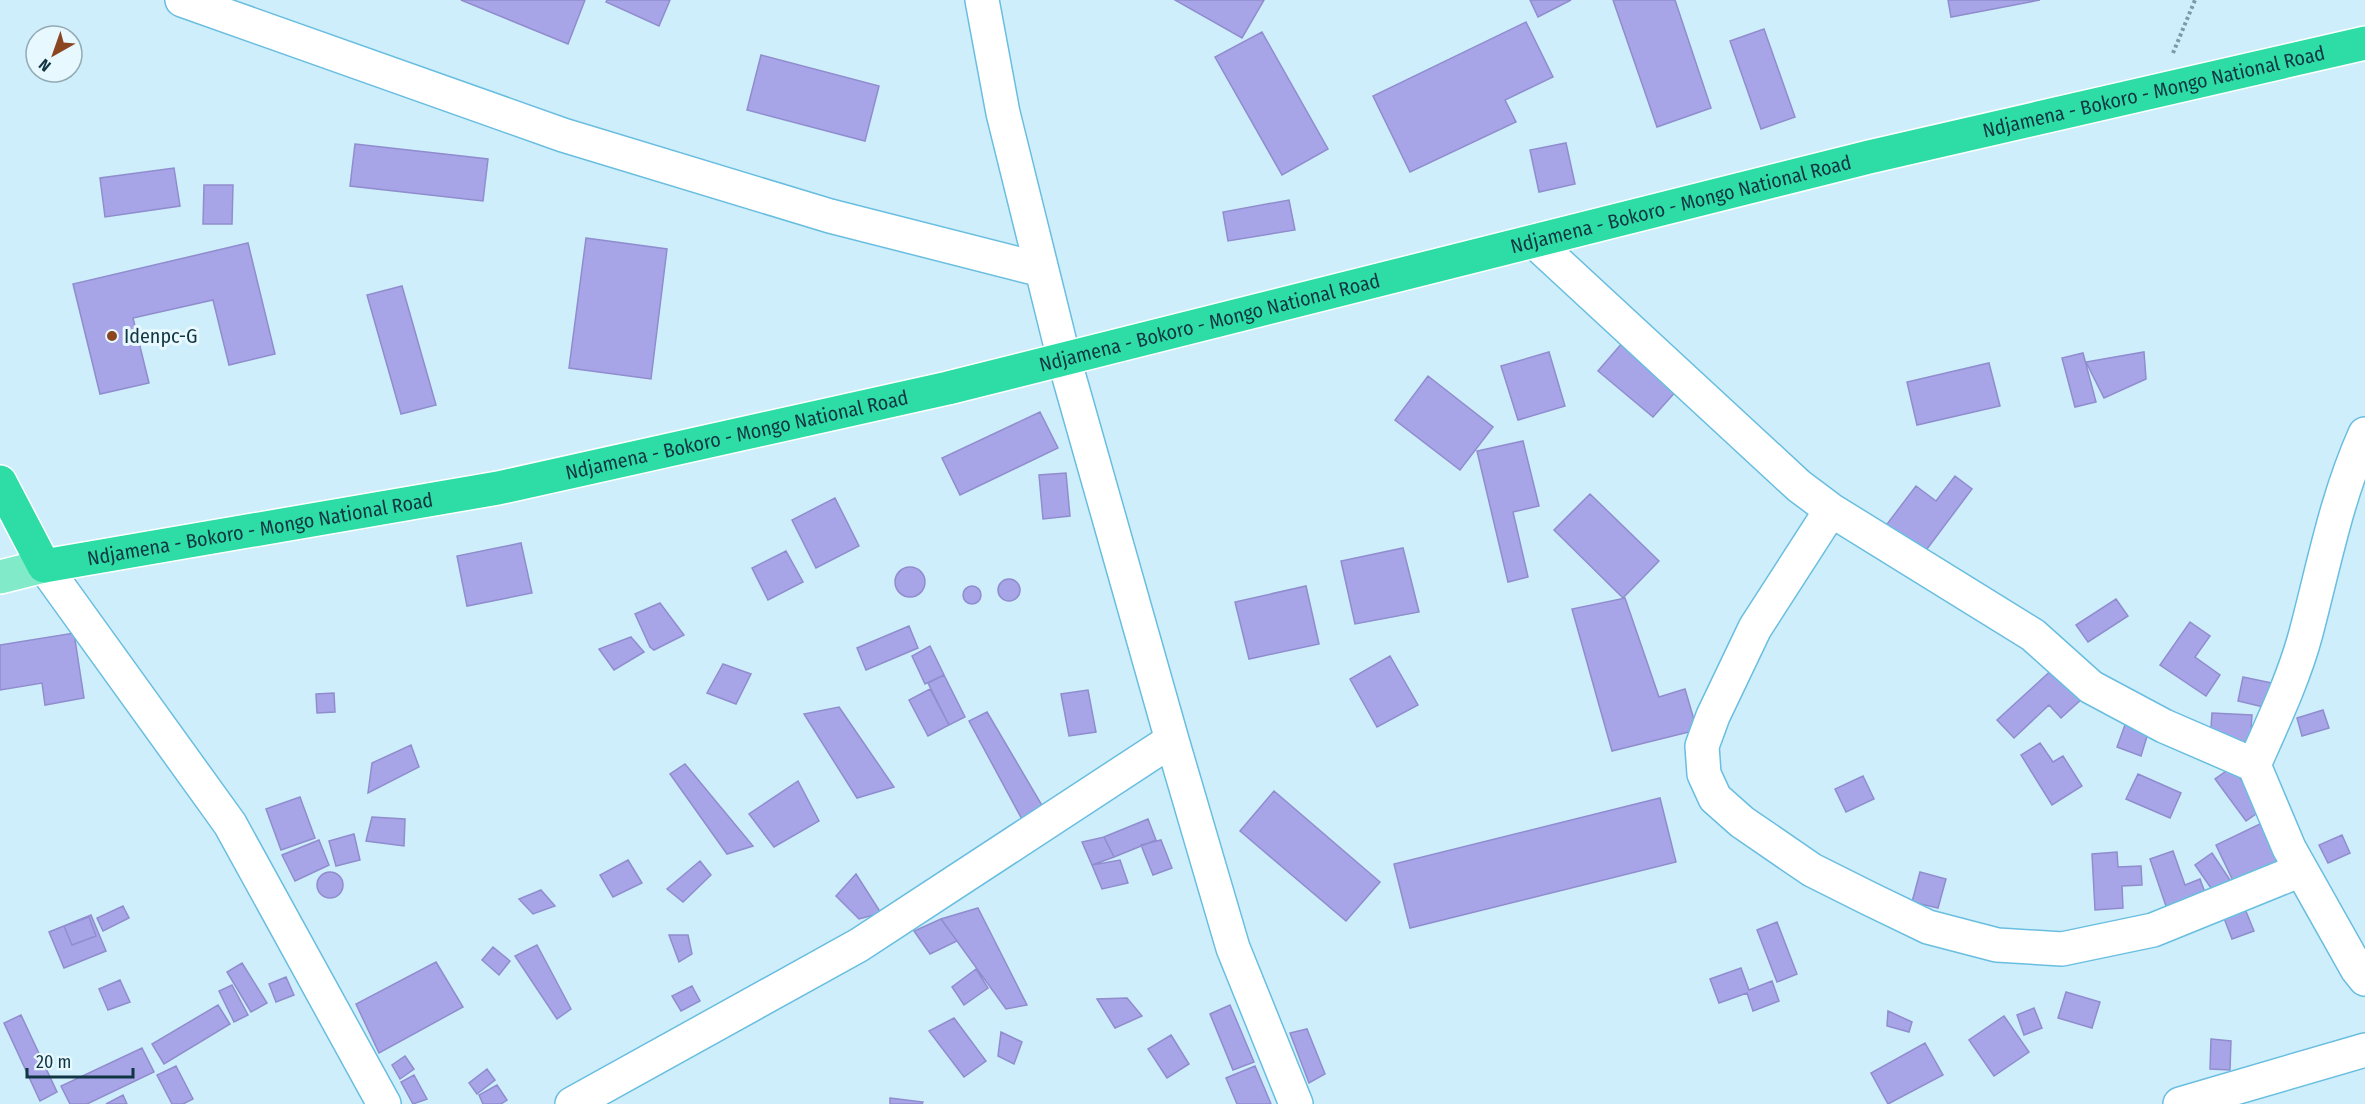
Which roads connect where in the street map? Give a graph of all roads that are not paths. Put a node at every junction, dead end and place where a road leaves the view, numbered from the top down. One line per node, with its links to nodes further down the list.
1 (182, 0): 5 (street)
2 (982, 0): 5 (street)
3 (2365, 43): 4 (highway, Ndjamena - Bokoro - Mongo National Road)
4 (1534, 241): 6 (highway, Ndjamena - Bokoro - Mongo National Road); 9 (street)
5 (1042, 270): 6 (street)
6 (1064, 359): 10 (highway, Ndjamena - Bokoro - Mongo National Road); 12 (street)
7 (2365, 435): 13 (street)
8 (0, 482): 10 (highway)
9 (1831, 510): 13 (street); 14 (street)
10 (44, 566): 11 (main road); 17 (street)
11 (0, 577)
12 (1172, 740): 18 (street); 19 (street)
13 (2254, 765): 14 (street)
14 (2301, 870): 15 (street)
15 (2365, 979)
16 (2365, 1050): 20 (street)
17 (384, 1104)
18 (572, 1104)
19 (1296, 1104)
20 (2180, 1104)

